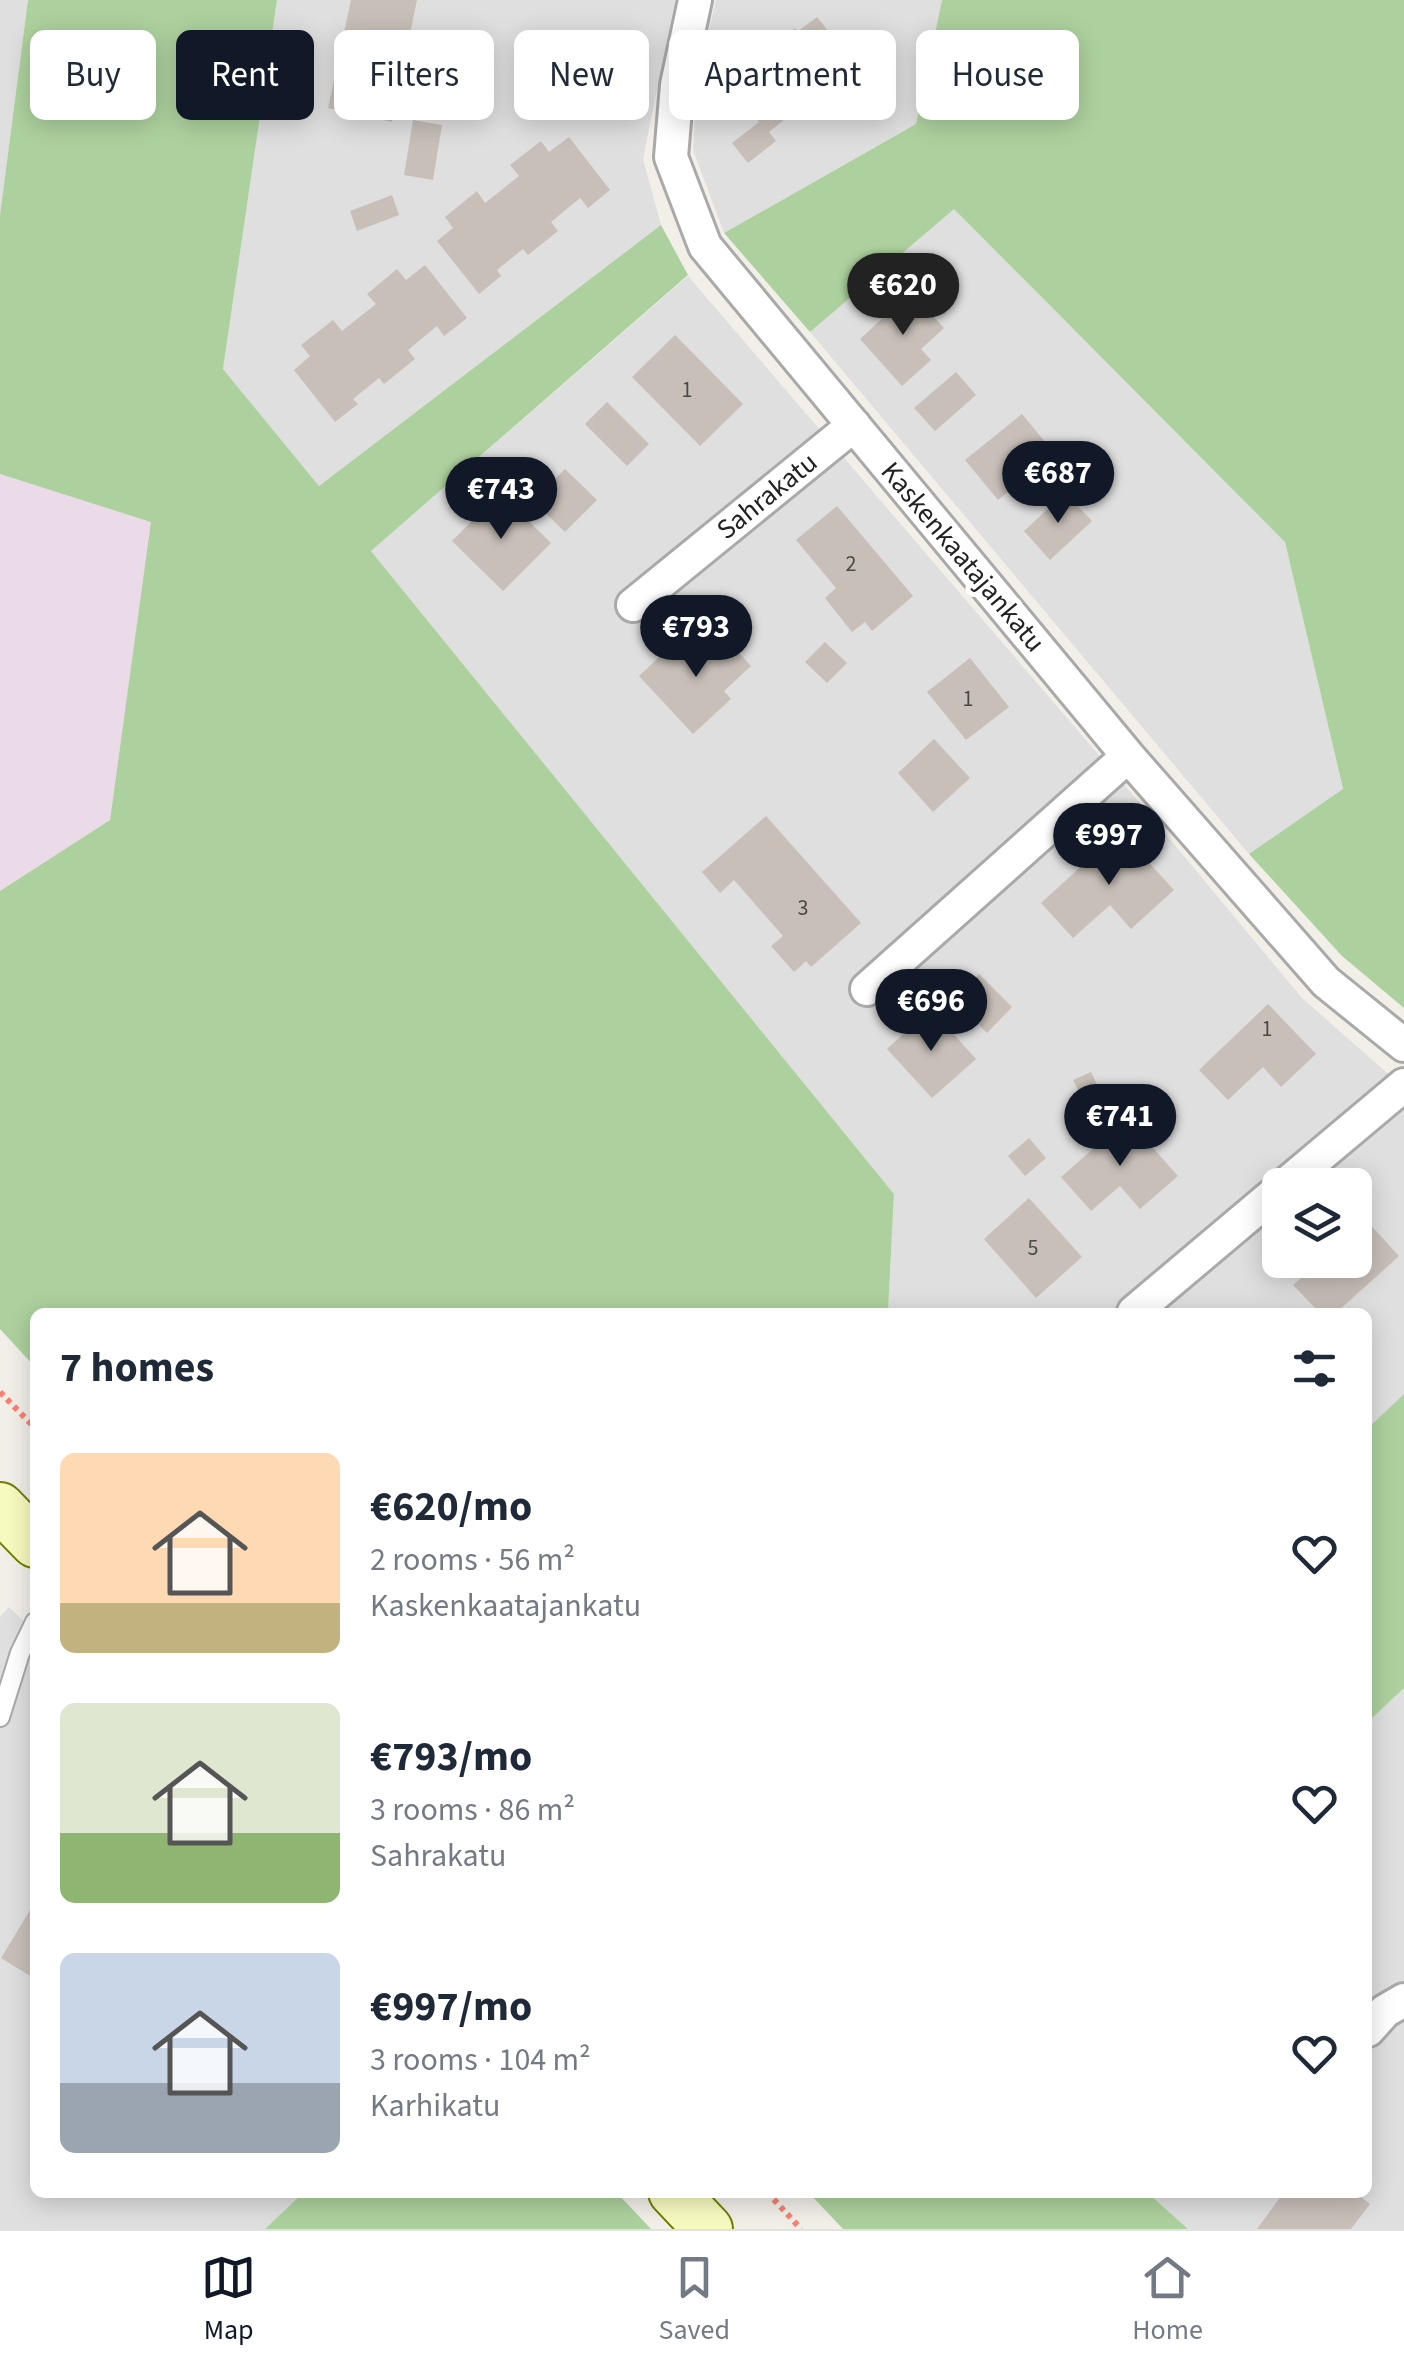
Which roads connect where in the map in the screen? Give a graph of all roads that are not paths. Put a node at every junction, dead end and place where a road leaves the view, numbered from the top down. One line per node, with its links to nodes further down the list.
1 (696, 0): 2 (street, Kaskenkaatajankatu)
2 (854, 425): 3 (street, Sahrakatu); 4 (street, Kaskenkaatajankatu)
3 (633, 605)
4 (1128, 756): 5 (street); 6 (street, Kaskenkaatajankatu)
5 (867, 989)
6 (1404, 1045)
7 (1404, 1085): 8 (street)
8 (1305, 1168)
9 (1262, 1204): 10 (street)
10 (1139, 1308)
11 (0, 1507): 12 (main road)
12 (30, 1537)
13 (30, 1632): 14 (lane)
14 (0, 1717)
15 (1404, 2000): 16 (street)
16 (1372, 2026)
17 (679, 2198): 18 (main road)
18 (708, 2229)

